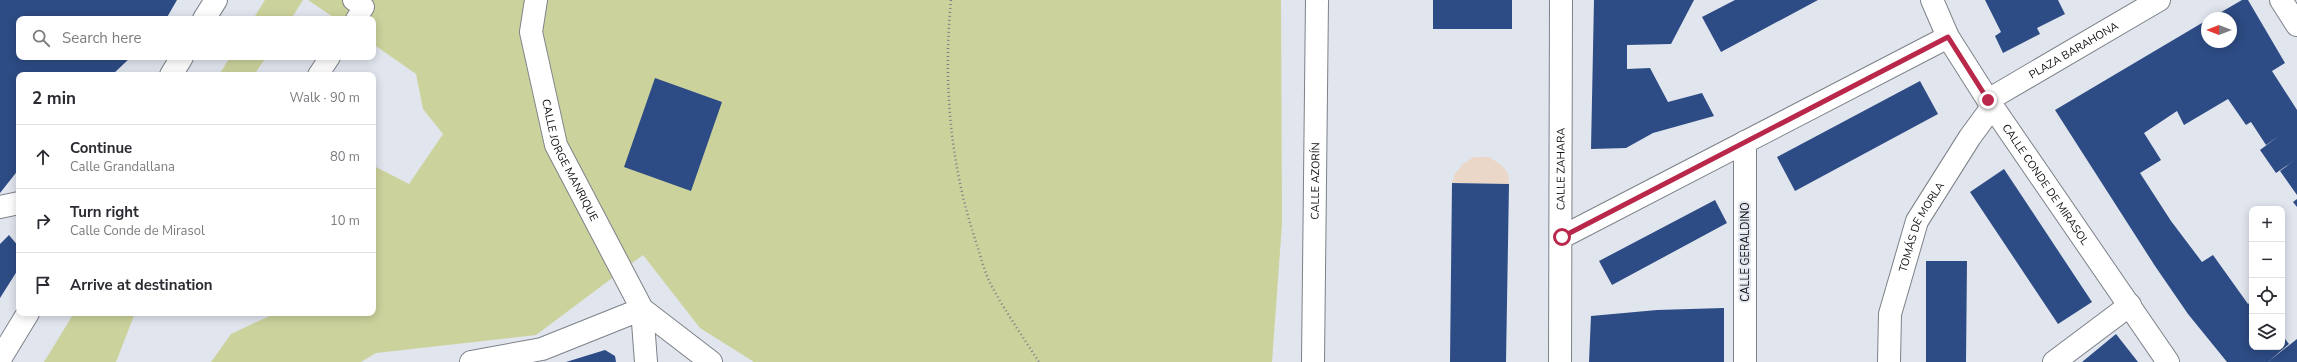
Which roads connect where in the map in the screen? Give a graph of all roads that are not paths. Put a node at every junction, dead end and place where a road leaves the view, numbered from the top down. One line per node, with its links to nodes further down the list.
1 (216, 0): 9 (street)
2 (353, 0): 10 (lane)
3 (536, 0): 23 (street, CALLE JORGE MANRIQUE)
4 (1317, 0): 29 (street, CALLE AZORÍN)
5 (1561, 0): 21 (street, CALLE ZAHARA)
6 (1932, 0): 12 (street, CALLE CONDE DE MIRASOL)
7 (2159, 0): 17 (street, PLAZA BARAHONA)
8 (2281, 0): 11 (street)
9 (206, 16)
10 (358, 16)
11 (2297, 25)
12 (1948, 37): 17 (street, CALLE CONDE DE MIRASOL); 18 (street)
13 (180, 60): 15 (street)
14 (328, 60): 16 (lane)
15 (173, 72)
16 (320, 72)
17 (1990, 104): 22 (street, CALLE CONDE DE MIRASOL); 32 (street, TOMÁS DE MORLA)
18 (1745, 142): 21 (street); 31 (street, CALLE GERALDINO)
19 (16, 204): 20 (street)
20 (0, 207)
21 (1562, 237): 30 (street, CALLE ZAHARA)
22 (2130, 305): 33 (street); 34 (street, CALLE CONDE DE MIRASOL)
23 (642, 309): 26 (street); 27 (street, CALLE JORGE MANRIQUE); 28 (street, CALLE JORGE MANRIQUE)
24 (26, 316): 25 (street)
25 (0, 359)
26 (471, 362)
27 (646, 362)
28 (711, 362)
29 (1313, 362)
30 (1560, 362)
31 (1745, 362)
32 (1889, 362)
33 (2054, 362)
34 (2168, 362)

